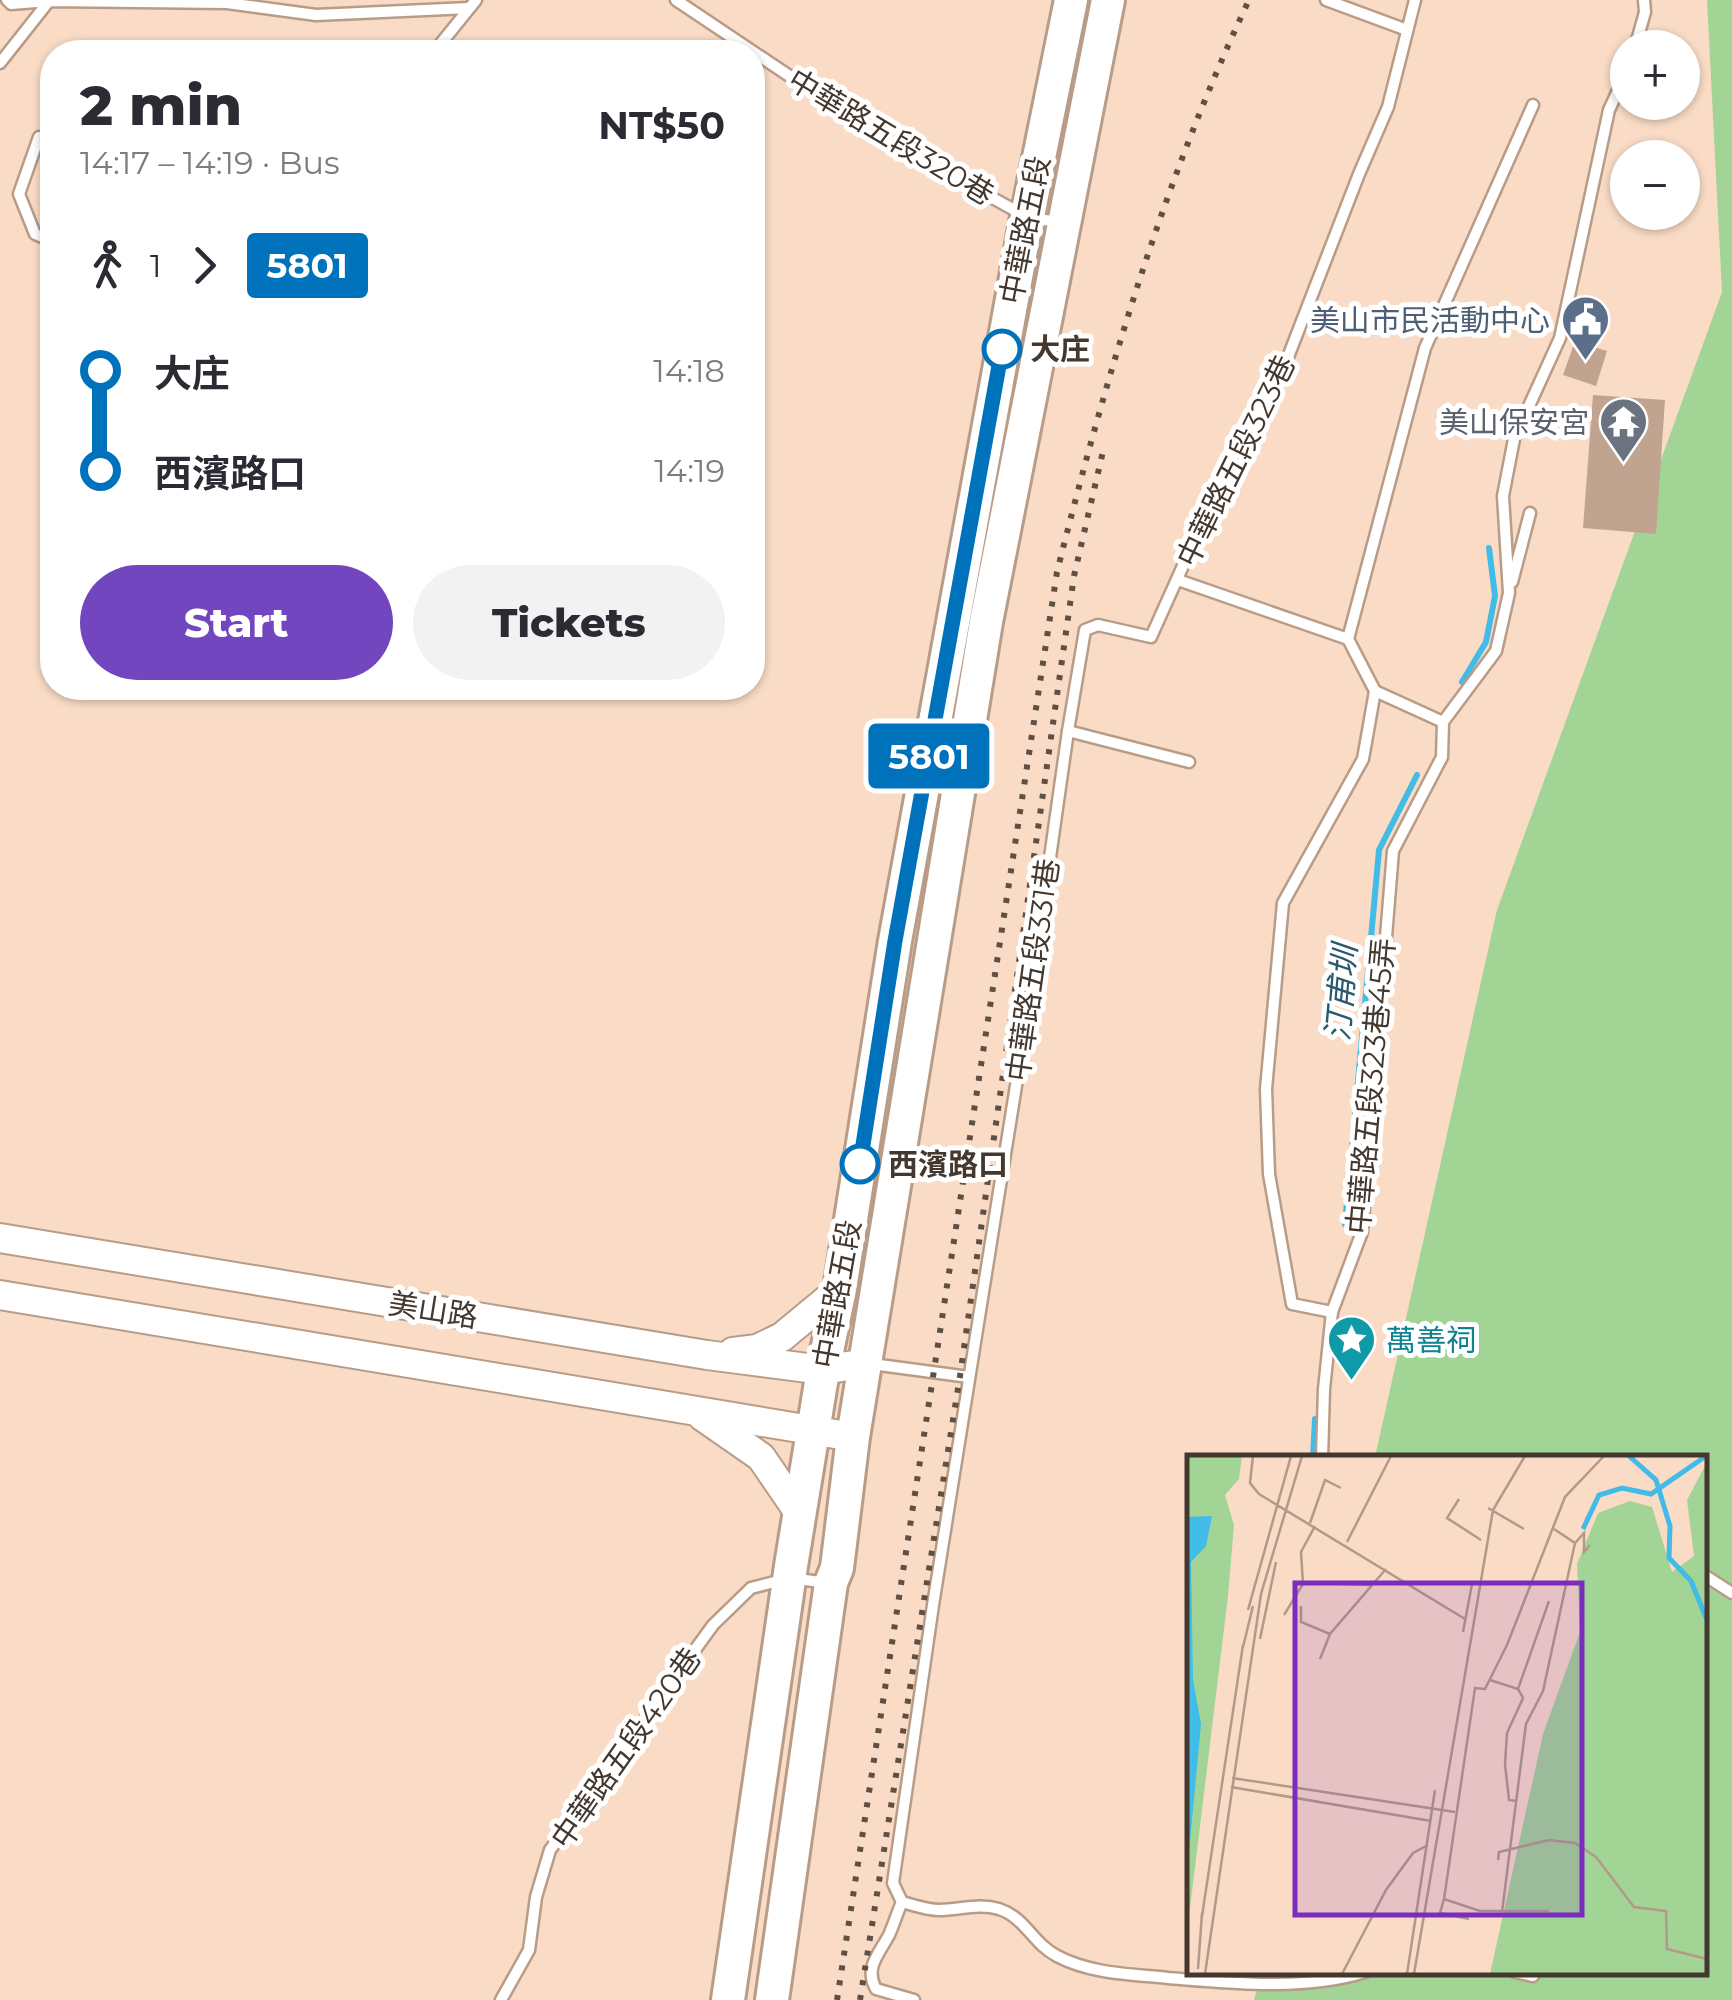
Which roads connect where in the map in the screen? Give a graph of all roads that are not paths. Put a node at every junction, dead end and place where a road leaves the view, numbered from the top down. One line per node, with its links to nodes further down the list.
1 (7, 0): 8 (lane)
2 (676, 0): 14 (lane, 中華路五段320巷)
3 (1071, 0): 20 (main road, 中華路五段)
4 (1108, 0): 21 (main road, 中華路五段)
5 (1326, 0): 11 (lane)
6 (1415, 0): 11 (lane, 中華路五段323巷)
7 (1644, 0): 12 (lane)
8 (49, 1): 9 (lane); 16 (lane)
9 (227, 1): 10 (lane)
10 (472, 4): 13 (lane)
11 (1407, 30): 24 (lane, 中華路五段323巷)
12 (1640, 30)
13 (444, 40)
14 (736, 40)
15 (765, 60): 20 (lane, 中華路五段320巷)
16 (0, 63)
17 (1533, 105): 27 (lane)
18 (1610, 108): 25 (lane, 中華路五段323巷45弄)
19 (39, 137): 22 (lane)
20 (1026, 217): 21 (lane, 中華路五段320巷); 33 (main road, 中華路五段)
21 (1063, 223): 37 (main road, 中華路五段)
22 (40, 236)
23 (1530, 513): 25 (lane)
24 (1178, 580): 26 (lane, 中華路五段323巷); 27 (lane)
25 (1509, 592): 29 (lane, 中華路五段323巷45弄)
26 (1150, 638): 30 (lane, 中華路五段331巷)
27 (1348, 640): 28 (lane)
28 (1375, 691): 29 (lane); 35 (lane)
29 (1443, 722): 35 (lane, 中華路五段323巷45弄)
30 (1068, 730): 31 (lane); 39 (lane, 中華路五段331巷)
31 (1189, 762)
32 (0, 1238): 36 (street, 美山路)
33 (840, 1289): 36 (street); 38 (main road, 中華路五段)
34 (0, 1294): 40 (street, 美山路)
35 (1332, 1312): 43 (lane, 中華路五段323巷45弄)
36 (707, 1355): 38 (street, 美山路)
37 (866, 1363): 38 (street, 美山路); 39 (lane); 42 (main road, 中華路五段)
38 (823, 1370): 41 (main road, 中華路五段)
39 (969, 1378): 49 (lane, 中華路五段331巷)
40 (692, 1410): 41 (street, 美山路); 44 (street)
41 (813, 1430): 42 (street, 美山路); 44 (main road, 中華路五段)
42 (853, 1436): 47 (main road, 中華路五段)
43 (1322, 1455)
44 (800, 1514): 45 (main road, 中華路五段)
45 (790, 1578): 47 (lane, 中華路五段420巷); 54 (lane, 中華路五段420巷); 55 (main road, 中華路五段)
46 (1707, 1578): 48 (lane)
47 (831, 1583): 56 (main road, 中華路五段)
48 (1732, 1593)
49 (902, 1902): 53 (lane); 57 (lane)
50 (1348, 1975): 53 (lane)
51 (1530, 1975): 52 (lane)
52 (1534, 1976)
53 (1248, 1978)
54 (501, 2000)
55 (728, 2000)
56 (772, 2000)
57 (914, 2000)

